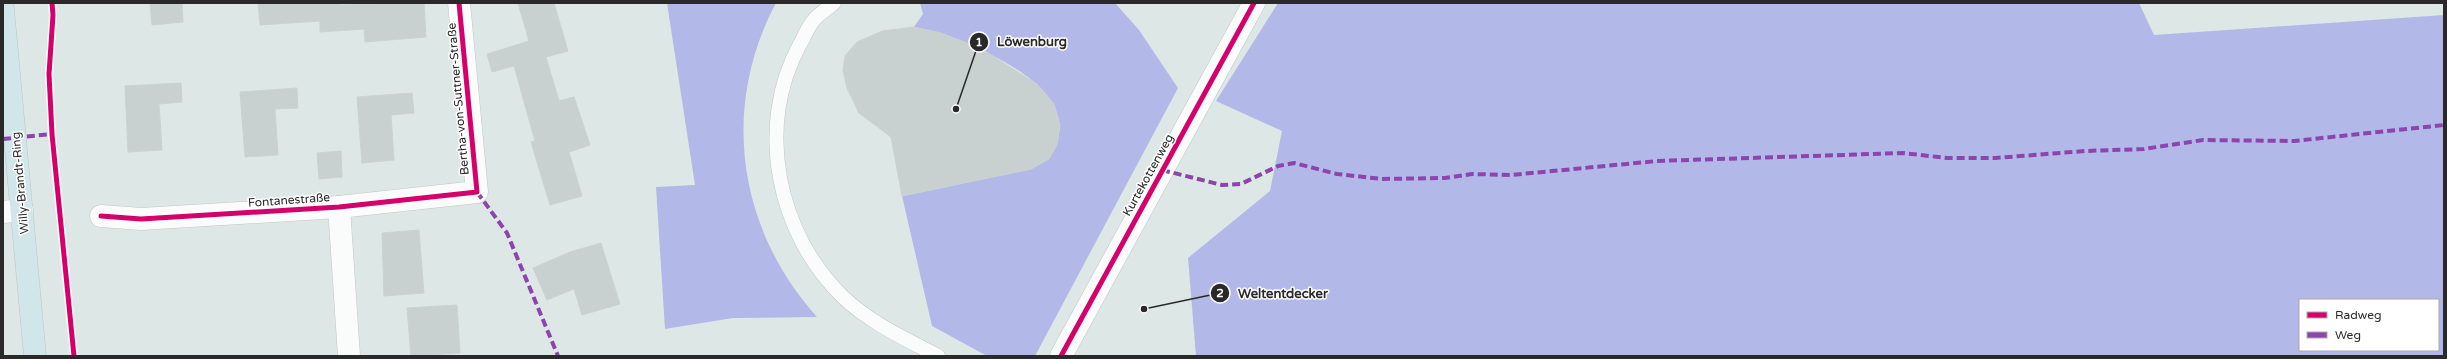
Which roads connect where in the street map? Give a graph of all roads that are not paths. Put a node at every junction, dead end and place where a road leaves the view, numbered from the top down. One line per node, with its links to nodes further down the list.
1 (459, 3): 5 (street, Bertha-von-Suttner-Straße)
2 (834, 3): 11 (lane)
3 (1254, 3): 12 (street, Kurtekottenweg)
4 (3, 9): 7 (main road, Willy-Brandt-Ring)
5 (477, 192): 6 (street, Fontanestraße)
6 (339, 207): 8 (street, Fontanestraße); 10 (street, Fontanestraße)
7 (12, 211): 9 (main road, Willy-Brandt-Ring)
8 (101, 216)
9 (35, 356)
10 (349, 356)
11 (938, 356)
12 (1061, 356)

